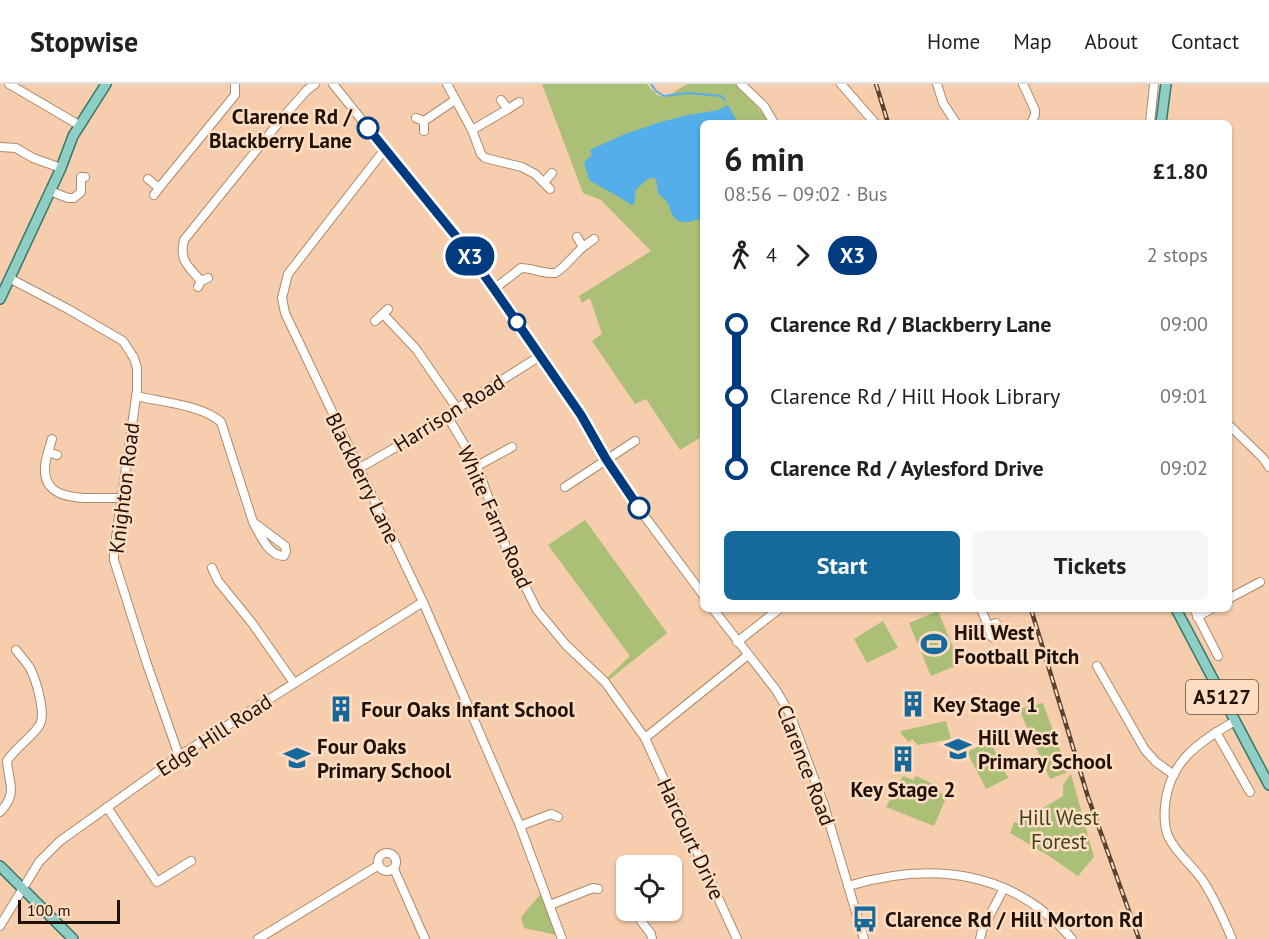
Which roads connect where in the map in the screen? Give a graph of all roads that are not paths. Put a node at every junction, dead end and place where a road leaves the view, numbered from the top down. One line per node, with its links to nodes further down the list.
1 (9, 84): 23 (street)
2 (106, 84): 23 (main road)
3 (235, 84): 33 (street)
4 (315, 84): 42 (street)
5 (333, 84): 27 (street)
6 (447, 84): 13 (street)
7 (741, 84): 17 (street)
8 (841, 84): 18 (street)
9 (937, 84): 19 (street)
10 (1023, 84): 20 (street)
11 (1154, 84): 21 (street)
12 (1166, 84): 22 (main road)
13 (455, 100): 24 (street); 25 (street)
14 (501, 100): 16 (street)
15 (519, 102): 16 (street)
16 (508, 109): 24 (street)
17 (772, 120)
18 (872, 120)
19 (954, 120)
20 (1032, 120)
21 (1150, 120)
22 (1161, 120)
23 (79, 125): 28 (main road)
24 (472, 130): 32 (street)
25 (424, 131)
26 (0, 147): 28 (street)
27 (385, 149): 43 (street); 59 (street, Blackberry Lane)
28 (61, 168): 35 (main road)
29 (552, 173): 32 (street)
30 (85, 177): 35 (street)
31 (148, 179): 33 (street)
32 (544, 182): 34 (street)
33 (159, 188): 36 (street)
34 (550, 189)
35 (50, 191): 41 (main road)
36 (154, 195)
37 (577, 237): 39 (street)
38 (594, 238): 39 (street)
39 (583, 247): 43 (street)
40 (0, 277): 41 (street, Knighton Road)
41 (10, 281): 44 (main road); 47 (street, Knighton Road)
42 (203, 282)
43 (494, 289): 46 (street)
44 (0, 299)
45 (375, 321): 48 (street)
46 (540, 356): 48 (street, Harrison Road); 56 (street)
47 (136, 396): 61 (street, Knighton Road); 62 (street)
48 (456, 407): 49 (street, Harrison Road)
49 (446, 414): 57 (street, White Farm Road); 59 (street, Harrison Road)
50 (1232, 428): 58 (street)
51 (52, 439): 54 (street)
52 (634, 441): 56 (street)
53 (512, 447): 57 (street)
54 (48, 452): 55 (street); 61 (street)
55 (57, 455)
56 (606, 459): 60 (street); 65 (street)
57 (477, 466): 84 (street, White Farm Road)
58 (1269, 467)
59 (358, 469): 67 (street, Blackberry Lane)
60 (565, 487)
61 (122, 498): 85 (street, Knighton Road)
62 (253, 522): 62 (street)
63 (212, 568): 81 (street)
64 (1260, 582): 66 (street)
65 (700, 591)
66 (1232, 597)
67 (423, 602): 81 (street, Edge Hill Road); 92 (street, Blackberry Lane)
68 (714, 612): 75 (street, Clarence Road)
69 (775, 612): 75 (street)
70 (983, 612): 73 (street)
71 (1178, 612): 76 (main road, A5127)
72 (1196, 613): 74 (street)
73 (992, 637)
74 (1209, 640): 76 (street); 79 (street)
75 (737, 642): 78 (street, Clarence Road)
76 (1196, 647): 82 (main road, A5127)
77 (16, 650): 90 (street)
78 (748, 655): 84 (street); 97 (street, Clarence Road)
79 (1218, 656)
80 (1097, 666): 86 (street)
81 (294, 683): 85 (street, Edge Hill Road)
82 (1235, 722): 83 (street); 87 (main road, A5127)
83 (1216, 732): 86 (street); 88 (street)
84 (645, 738): 110 (street, Harcourt Drive)
85 (179, 756): 89 (street, Edge Hill Road)
86 (1174, 775): 114 (street)
87 (1269, 784)
88 (1250, 792)
89 (107, 807): 93 (street); 98 (street, Edge Hill Road)
90 (0, 812)
91 (558, 817): 92 (street)
92 (520, 826): 101 (street, Blackberry Lane)
93 (192, 861)
94 (379, 865): 96 (street); 96 (street); 104 (street)
95 (0, 866): 98 (main road)
96 (394, 869): 107 (street)
97 (848, 886): 99 (street); 111 (street, Clarence Road)
98 (23, 888): 103 (street, Edge Hill Road); 105 (main road)
99 (1004, 888): 112 (street); 113 (street)
100 (598, 889): 101 (street)
101 (550, 905): 108 (street, Blackberry Lane)
102 (641, 921): 109 (street)
103 (0, 926)
104 (270, 936): 106 (street)
105 (74, 939)
106 (258, 939)
107 (425, 939)
108 (562, 939)
109 (652, 939)
110 (737, 939)
111 (864, 939)
112 (980, 939)
113 (1072, 939)
114 (1232, 939)

